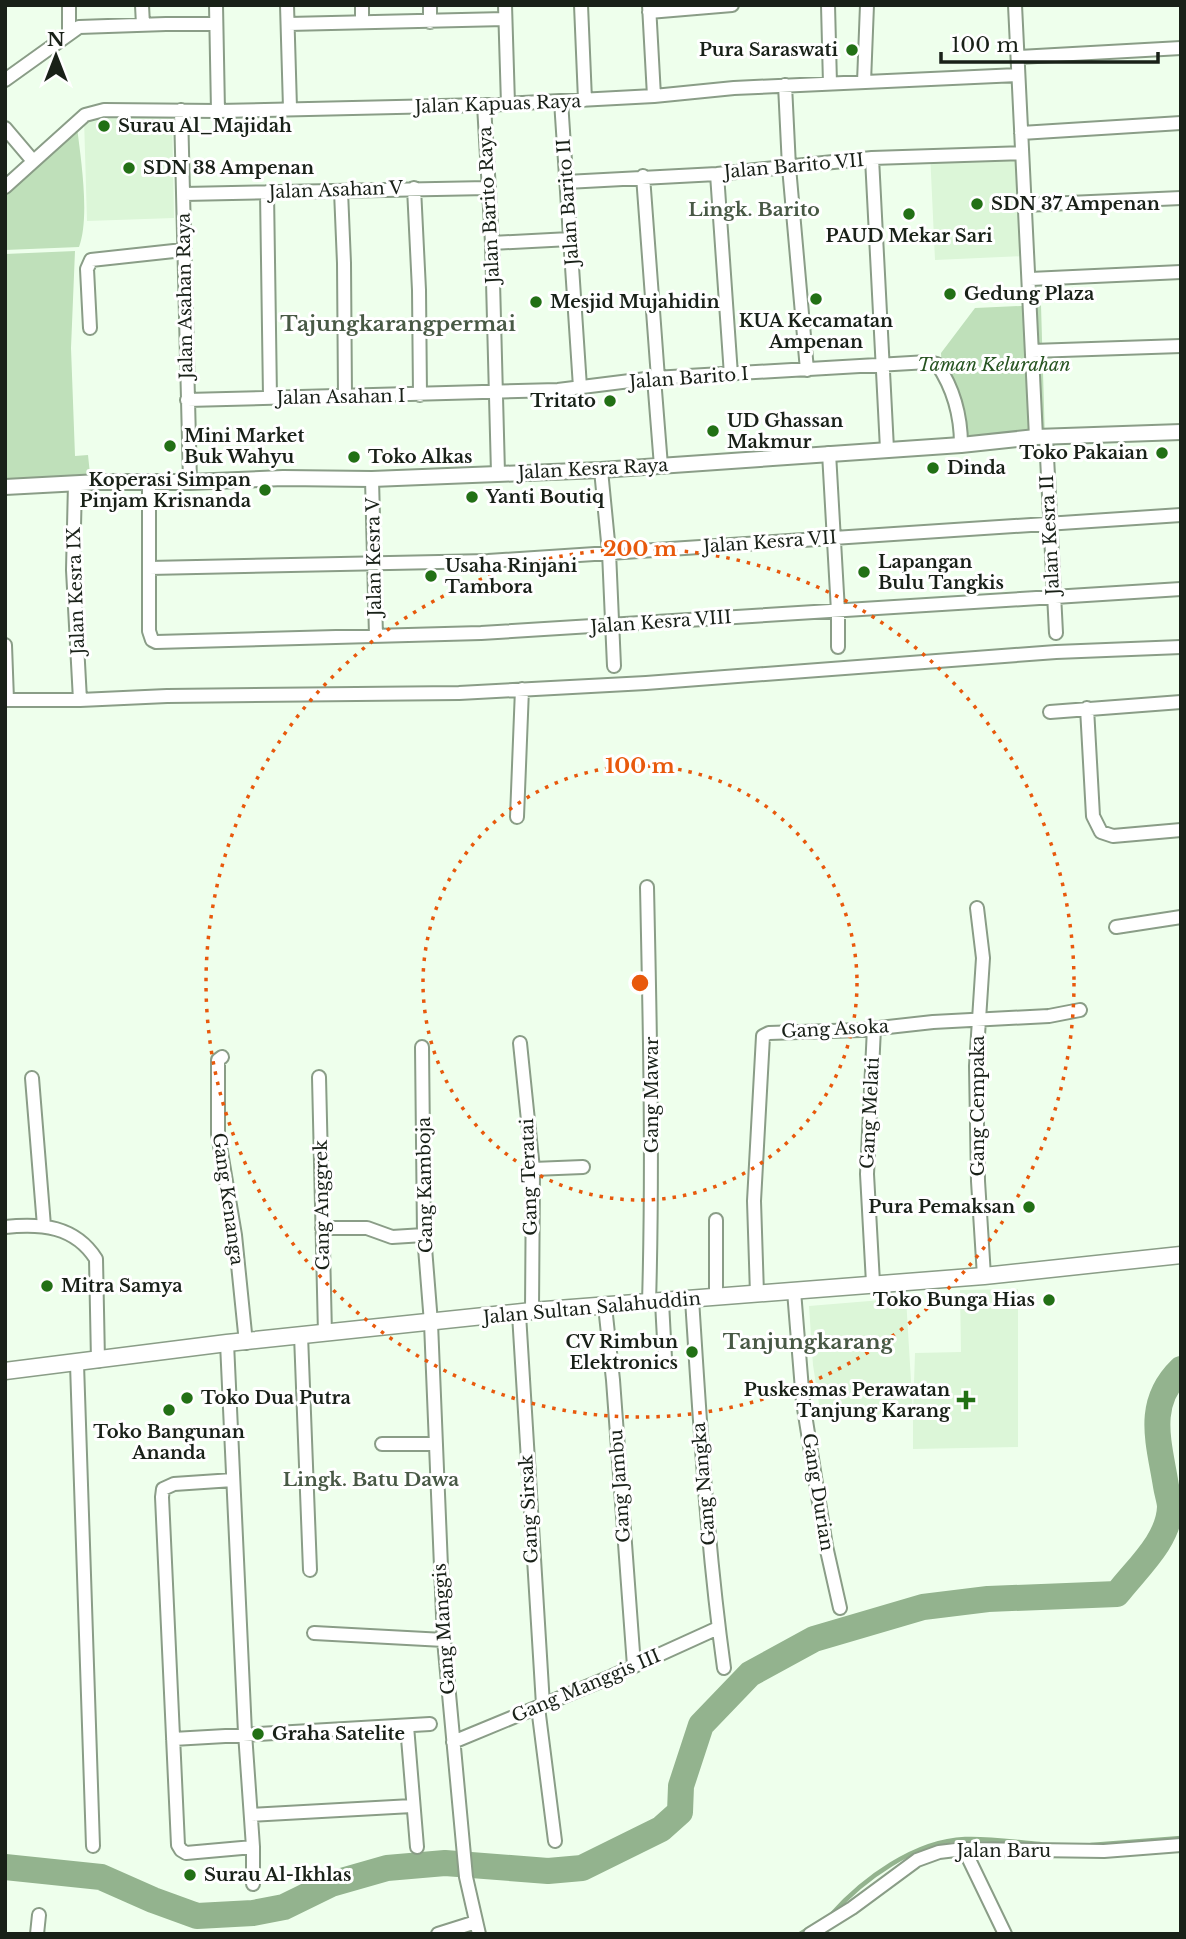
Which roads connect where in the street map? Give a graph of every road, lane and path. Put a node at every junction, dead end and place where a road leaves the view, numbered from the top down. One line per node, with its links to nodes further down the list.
1 (69, 5): 20 (street)
2 (142, 5): 19 (street)
3 (216, 5): 17 (street)
4 (288, 5): 18 (street)
5 (362, 5): 15 (street)
6 (430, 5): 16 (street)
7 (505, 5): 14 (street)
8 (581, 5): 29 (street)
9 (732, 5): 13 (street)
10 (828, 5): 26 (street)
11 (867, 5): 25 (street)
12 (1015, 5): 22 (street, Jalan Kesra II)
13 (649, 9): 28 (street)
14 (505, 19): 16 (street); 31 (street)
15 (362, 22): 16 (street); 18 (street)
16 (430, 22)
17 (216, 24): 19 (street); 35 (street)
18 (288, 24): 33 (street)
19 (143, 25): 20 (street)
20 (69, 33): 24 (street)
21 (1181, 48): 22 (street)
22 (1019, 57): 23 (street, Jalan Kesra II)
23 (1018, 75): 25 (street, Jalan Kapuas Raya); 38 (street, Jalan Kesra II)
24 (5, 80)
25 (864, 82): 26 (street, Jalan Kapuas Raya)
26 (830, 84): 27 (street, Jalan Kapuas Raya)
27 (785, 85): 28 (street, Jalan Kapuas Raya); 42 (street)
28 (654, 96): 29 (street, Jalan Kapuas Raya)
29 (585, 100): 30 (street, Jalan Kapuas Raya)
30 (561, 101): 31 (street, Jalan Kapuas Raya); 45 (street, Jalan Barito II)
31 (508, 104): 32 (street, Jalan Kapuas Raya)
32 (484, 105): 33 (street, Jalan Kapuas Raya); 48 (street, Jalan Barito Raya)
33 (290, 108): 35 (street, Jalan Kapuas Raya)
34 (181, 110): 35 (street, Jalan Kapuas Raya); 41 (street, Jalan Kapuas Raya); 51 (street, Jalan Asahan Raya)
35 (218, 111)
36 (1181, 123): 38 (street)
37 (5, 128): 41 (street)
38 (1021, 133): 39 (street, Jalan Kesra II)
39 (1022, 153): 40 (street, Jalan Barito VII); 53 (street, Jalan Kesra II)
40 (872, 158): 42 (street, Jalan Barito VII); 62 (street)
41 (33, 161): 46 (street, Jalan Kapuas Raya)
42 (789, 167): 43 (street, Jalan Barito VII); 63 (street)
43 (717, 173): 44 (street, Jalan Barito VII); 64 (street)
44 (643, 176): 45 (street, Jalan Barito VII); 65 (street)
45 (566, 182): 54 (street, Jalan Barito II)
46 (5, 187)
47 (414, 188): 48 (street, Jalan Asahan V); 49 (street, Jalan Asahan V); 68 (street)
48 (488, 188): 55 (street, Jalan Barito Raya)
49 (341, 191): 50 (street, Jalan Asahan V); 70 (street)
50 (267, 192): 51 (street, Jalan Asahan V); 69 (street)
51 (184, 194): 56 (street, Jalan Asahan Raya)
52 (1181, 198): 53 (street)
53 (1024, 205): 58 (street, Jalan Kesra II)
54 (570, 239): 55 (street); 66 (street, Jalan Barito II)
55 (492, 243): 67 (street, Jalan Barito Raya)
56 (183, 250): 59 (street); 71 (street, Jalan Asahan Raya)
57 (1181, 272): 58 (street)
58 (1030, 279): 61 (street, Jalan Kesra II)
59 (90, 328)
60 (1181, 346): 61 (street)
61 (1032, 351): 73 (street, Jalan Kesra II)
62 (884, 365): 63 (street, Jalan Barito I); 74 (street, Jalan Barito I); 75 (street)
63 (807, 370): 64 (street, Jalan Barito I)
64 (732, 375): 65 (street, Jalan Barito I)
65 (656, 378): 66 (street, Jalan Barito I); 77 (street)
66 (580, 387): 67 (street, Jalan Barito I)
67 (495, 393): 68 (street, Jalan Asahan I); 79 (street, Jalan Barito Raya)
68 (420, 396): 70 (street, Jalan Asahan I)
69 (270, 397): 70 (street, Jalan Asahan I); 71 (street, Jalan Asahan I)
70 (345, 397)
71 (187, 400): 82 (street, Jalan Asahan Raya)
72 (1181, 432): 73 (street, Jalan Kesra Raya)
73 (1041, 437): 74 (street, Jalan Kesra Raya); 86 (street, Jalan Kesra II)
74 (961, 445): 75 (street, Jalan Kesra Raya)
75 (887, 449): 76 (street, Jalan Kesra Raya)
76 (829, 453): 77 (street, Jalan Kesra Raya); 87 (street)
77 (661, 466): 78 (street, Jalan Kesra Raya)
78 (601, 470): 79 (street, Jalan Kesra Raya); 88 (street)
79 (498, 473): 80 (street, Jalan Kesra Raya)
80 (372, 478): 82 (street, Jalan Kesra Raya); 89 (street, Jalan Kesra V)
81 (149, 482): 82 (street, Jalan Kesra Raya); 83 (street, Jalan Kesra Raya); 90 (street)
82 (190, 482)
83 (75, 483): 84 (street, Jalan Kesra Raya); 103 (street, Jalan Kesra IX)
84 (5, 487)
85 (1181, 515): 86 (street, Jalan Kesra VII)
86 (1049, 523): 87 (street, Jalan Kesra VII); 92 (street, Jalan Kesra II)
87 (833, 538): 88 (street, Jalan Kesra VII); 93 (street)
88 (609, 552): 89 (street, Jalan Kesra VII); 94 (street)
89 (374, 565): 90 (street, Jalan Kesra VII); 96 (street, Jalan Kesra V)
90 (149, 568): 96 (street, Jalan Kesra VIII)
91 (1181, 589): 92 (street, Jalan Kesra VIII)
92 (1054, 597): 93 (street, Jalan Kesra VIII); 95 (street, Jalan Kesra II)
93 (838, 611): 94 (street, Jalan Kesra VIII); 98 (street)
94 (612, 626): 96 (street, Jalan Kesra VIII); 100 (street)
95 (1056, 633)
96 (376, 636)
97 (5, 645): 102 (street)
98 (838, 647)
99 (1181, 648): 101 (street)
100 (614, 666)
101 (522, 689): 103 (street); 107 (street)
102 (6, 700): 103 (street)
103 (80, 700)
104 (1181, 702): 105 (street)
105 (1087, 708): 106 (street); 108 (street)
106 (1050, 712)
107 (517, 817)
108 (1181, 830)
109 (647, 887): 135 (street, Gang Mawar)
110 (977, 908): 114 (street, Gang Cempaka)
111 (1181, 917): 112 (street)
112 (1116, 927)
113 (1080, 1010): 114 (street, Gang Asoka)
114 (978, 1021): 115 (street, Gang Asoka); 129 (street, Gang Cempaka)
115 (874, 1028): 130 (street, Gang Melati); 132 (street, Gang Asoka)
116 (520, 1043): 122 (street, Gang Teratai)
117 (422, 1046): 127 (street, Gang Kamboja)
118 (222, 1057): 142 (street, Gang Kenanga)
119 (319, 1077): 126 (street, Gang Anggrek)
120 (32, 1079): 124 (street)
121 (583, 1167): 122 (street)
122 (533, 1169): 137 (street, Gang Teratai)
123 (716, 1220): 133 (street)
124 (44, 1226): 125 (street); 144 (street)
125 (5, 1227)
126 (322, 1228): 127 (street); 139 (street, Gang Anggrek)
127 (424, 1235): 138 (street, Gang Kamboja)
128 (1181, 1255): 129 (main road, Jalan Sultan Salahuddin)
129 (984, 1276): 130 (main road, Jalan Sultan Salahuddin)
130 (873, 1283): 131 (main road, Jalan Sultan Salahuddin)
131 (794, 1291): 132 (main road, Jalan Sultan Salahuddin); 151 (street, Gang Durian)
132 (757, 1293): 133 (main road, Jalan Sultan Salahuddin)
133 (716, 1297): 134 (main road, Jalan Sultan Salahuddin)
134 (692, 1299): 135 (main road, Jalan Sultan Salahuddin); 152 (street, Gang Nangka)
135 (656, 1303): 136 (main road, Jalan Sultan Salahuddin); 143 (street, Gang Mawar)
136 (605, 1307): 137 (main road, Jalan Sultan Salahuddin); 155 (street, Gang Jambu)
137 (525, 1312): 138 (main road, Jalan Sultan Salahuddin); 157 (street, Gang Sirsak)
138 (431, 1323): 139 (main road, Jalan Sultan Salahuddin); 148 (street, Gang Manggis)
139 (325, 1334): 140 (main road, Jalan Sultan Salahuddin)
140 (301, 1335): 142 (main road, Jalan Sultan Salahuddin); 150 (street)
141 (227, 1343): 142 (main road, Jalan Sultan Salahuddin); 144 (main road, Jalan Sultan Salahuddin); 149 (street)
142 (246, 1343)
143 (665, 1358)
144 (98, 1361): 145 (main road, Jalan Sultan Salahuddin)
145 (77, 1364): 146 (main road, Jalan Sultan Salahuddin); 167 (street)
146 (5, 1371)
147 (382, 1444): 148 (street)
148 (436, 1444): 154 (street, Gang Manggis)
149 (233, 1480): 160 (street); 161 (street)
150 (310, 1570)
151 (840, 1608)
152 (718, 1628): 155 (street, Gang Manggis III); 156 (street, Gang Nangka)
153 (314, 1633): 154 (street)
154 (444, 1640): 162 (street, Gang Manggis)
155 (634, 1666): 157 (street, Gang Manggis III)
156 (724, 1668)
157 (540, 1706): 162 (street, Gang Manggis III); 165 (street, Gang Sirsak)
158 (430, 1724): 159 (street)
159 (407, 1726): 160 (street); 163 (street)
160 (245, 1733): 161 (street); 164 (street)
161 (173, 1739): 168 (street)
162 (453, 1742): 173 (street, Gang Manggis)
163 (412, 1806): 164 (street); 169 (street)
164 (251, 1815): 168 (street)
165 (555, 1841)
166 (1181, 1845): 170 (street, Jalan Baru)
167 (93, 1846)
168 (253, 1847): 171 (street)
169 (417, 1847)
170 (964, 1849): 174 (street, Jalan Baru); 177 (street)
171 (253, 1884)
172 (40, 1915): 175 (street)
173 (477, 1928): 176 (street)
174 (817, 1932)
175 (37, 1934)
176 (438, 1934)
177 (1005, 1934)

